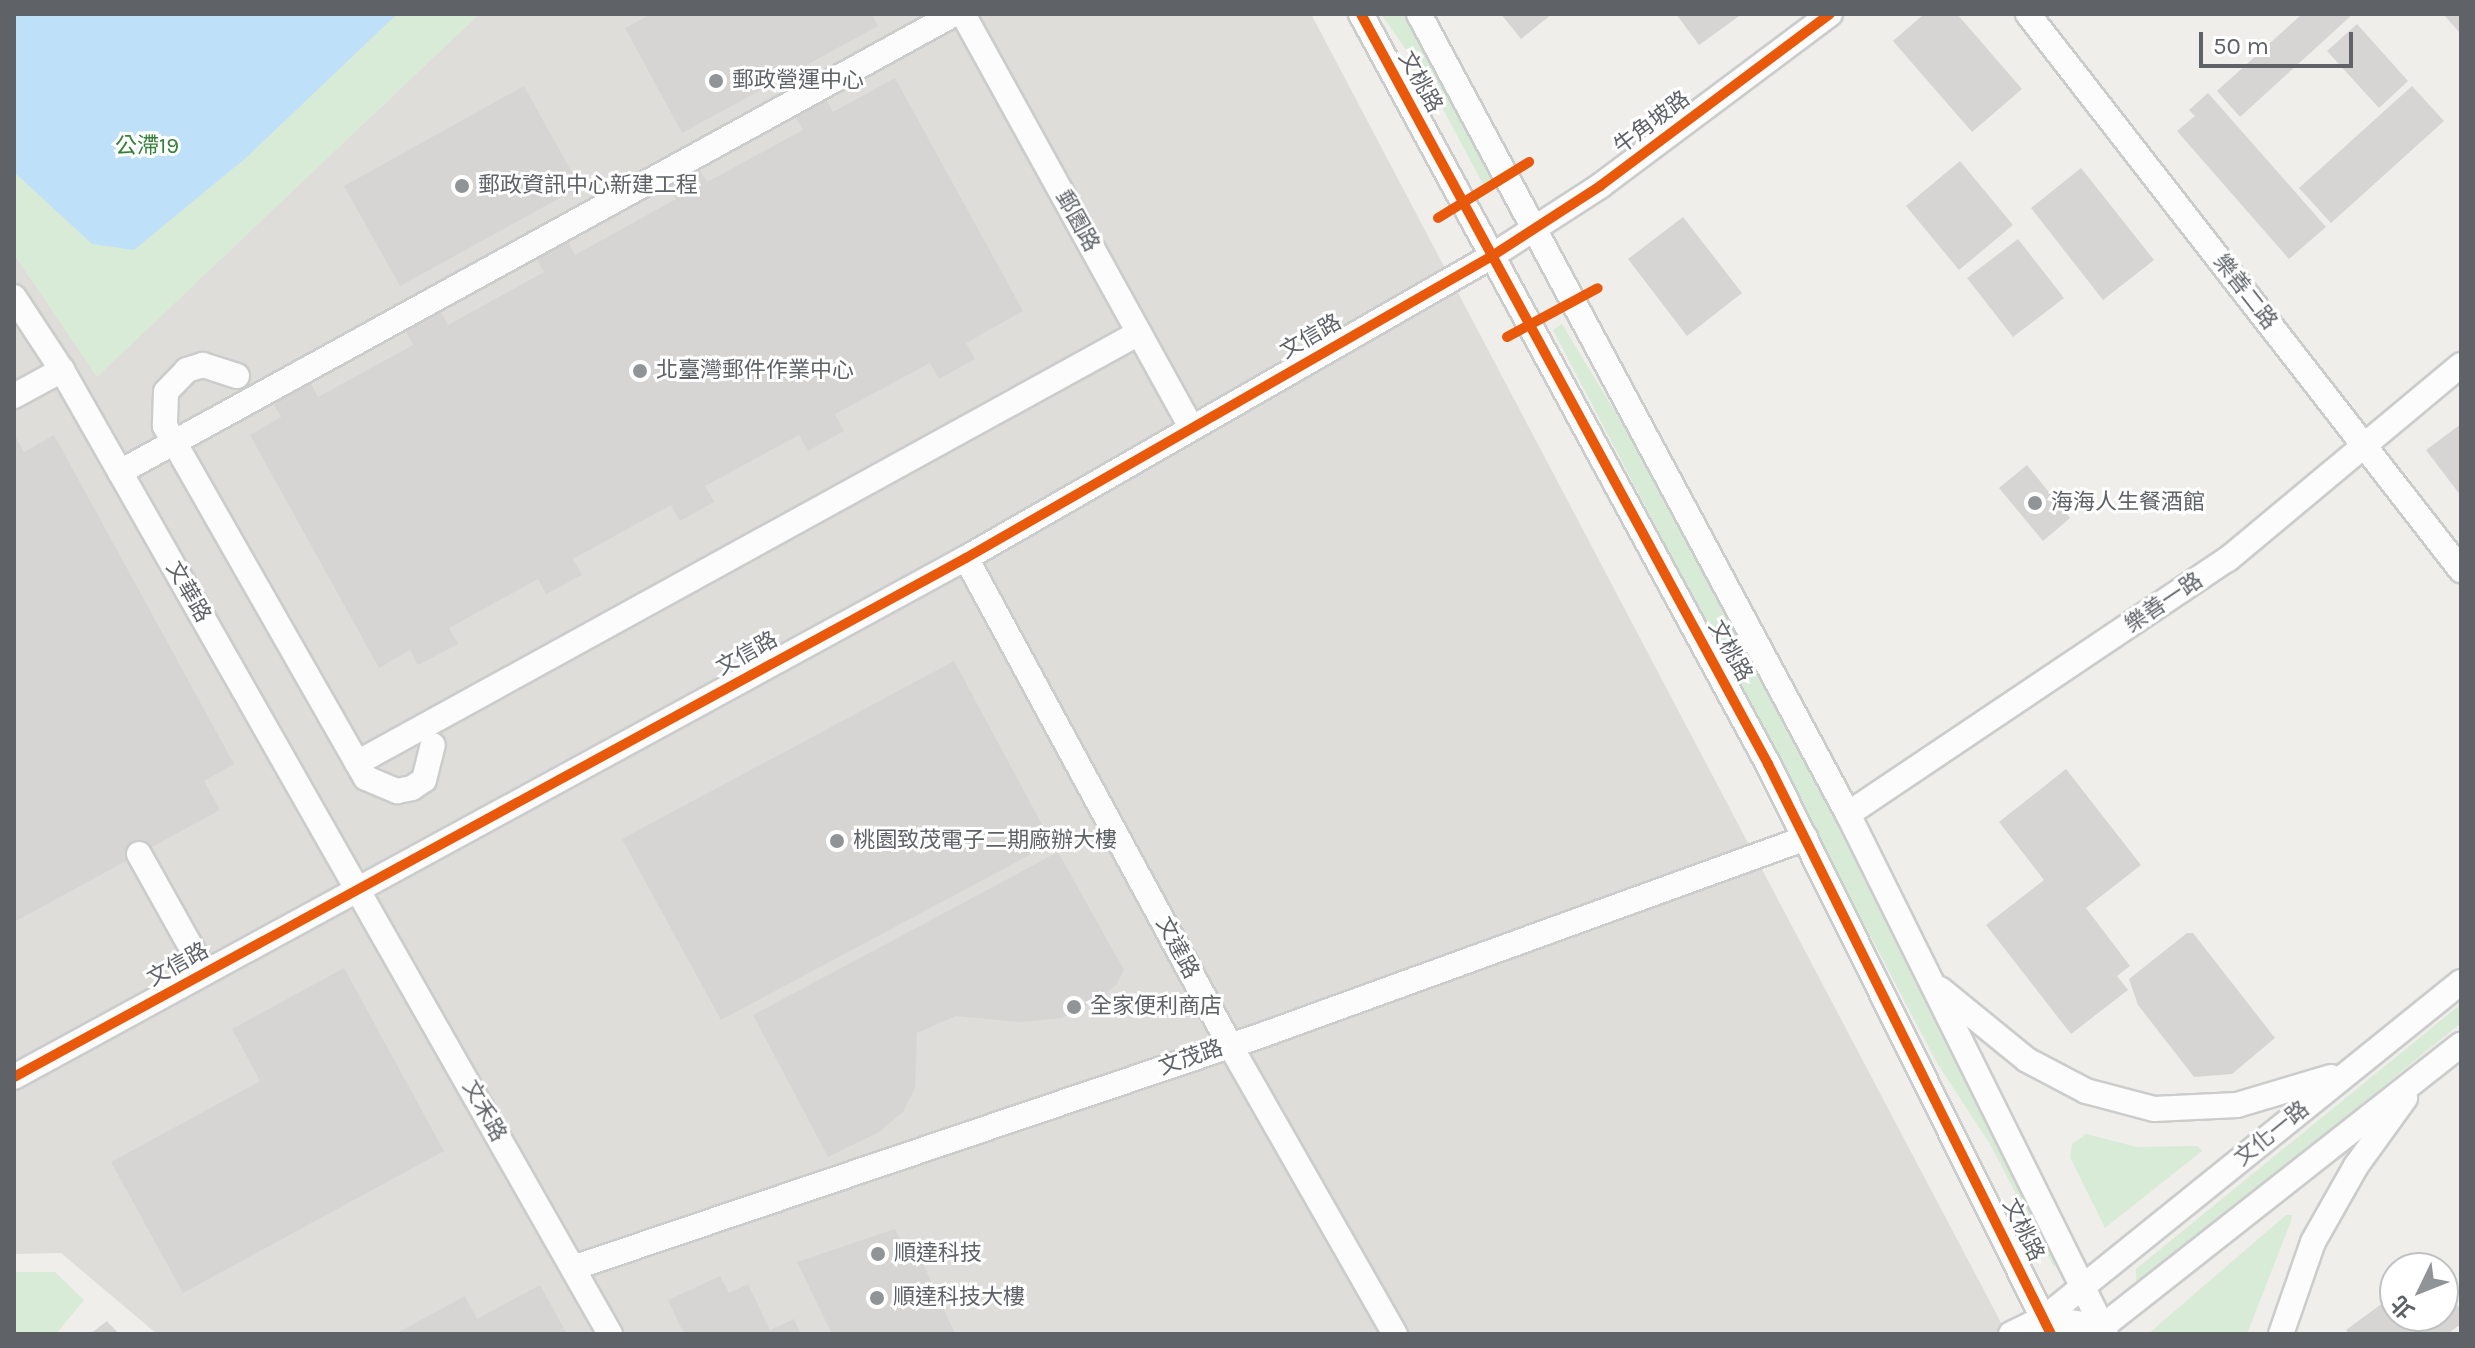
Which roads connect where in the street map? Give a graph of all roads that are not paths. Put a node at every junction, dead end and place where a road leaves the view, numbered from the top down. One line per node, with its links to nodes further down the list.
1 (954, 14): 16 (street)
2 (963, 14): 10 (street, 郵園路)
3 (1361, 14): 8 (street, 文桃路)
4 (1419, 14): 7 (street, 文桃路)
5 (1830, 14): 7 (street, 牛角坡路)
6 (2028, 14): 17 (street, 樂善二路)
7 (1538, 229): 8 (street, 牛角坡路); 23 (street, 文桃路)
8 (1492, 256): 15 (street, 文信路); 24 (street, 文桃路)
9 (17, 308): 12 (street, 文華路)
10 (1139, 333): 15 (street, 郵園路); 22 (street)
11 (2461, 365): 17 (street, 樂善一路)
12 (62, 370): 14 (street); 18 (street, 文華路)
13 (237, 376): 16 (street)
14 (14, 396)
15 (1192, 428): 19 (street, 文信路)
16 (174, 441): 18 (street); 22 (street)
17 (2366, 448): 20 (street, 樂善二路); 23 (street, 樂善一路)
18 (120, 472): 26 (street, 文華路)
19 (966, 558): 26 (street, 文信路); 30 (street, 文達路)
20 (2461, 570)
21 (433, 745): 22 (street)
22 (357, 763)
23 (1848, 814): 29 (street, 文桃路)
24 (1806, 838): 30 (street, 文茂路); 37 (street, 文桃路)
25 (139, 854): 27 (street)
26 (358, 889): 27 (street, 文信路); 35 (street, 文禾路)
27 (205, 972): 33 (street, 文信路)
28 (2461, 982): 32 (street, 文化一路)
29 (1932, 983): 32 (street); 36 (street, 文桃路)
30 (1230, 1045): 35 (street, 文茂路); 40 (street, 文達路)
31 (2461, 1045): 34 (street, 文化一路)
32 (2352, 1069): 36 (street, 文化一路)
33 (14, 1077)
34 (2420, 1077): 38 (street, 文化一路); 42 (street)
35 (573, 1268): 39 (street, 文禾路)
36 (2083, 1287): 37 (street, 文化一路); 38 (street)
37 (2048, 1326): 38 (street); 41 (street)
38 (2104, 1330)
39 (610, 1334)
40 (1395, 1334)
41 (2011, 1334)
42 (2281, 1334)

